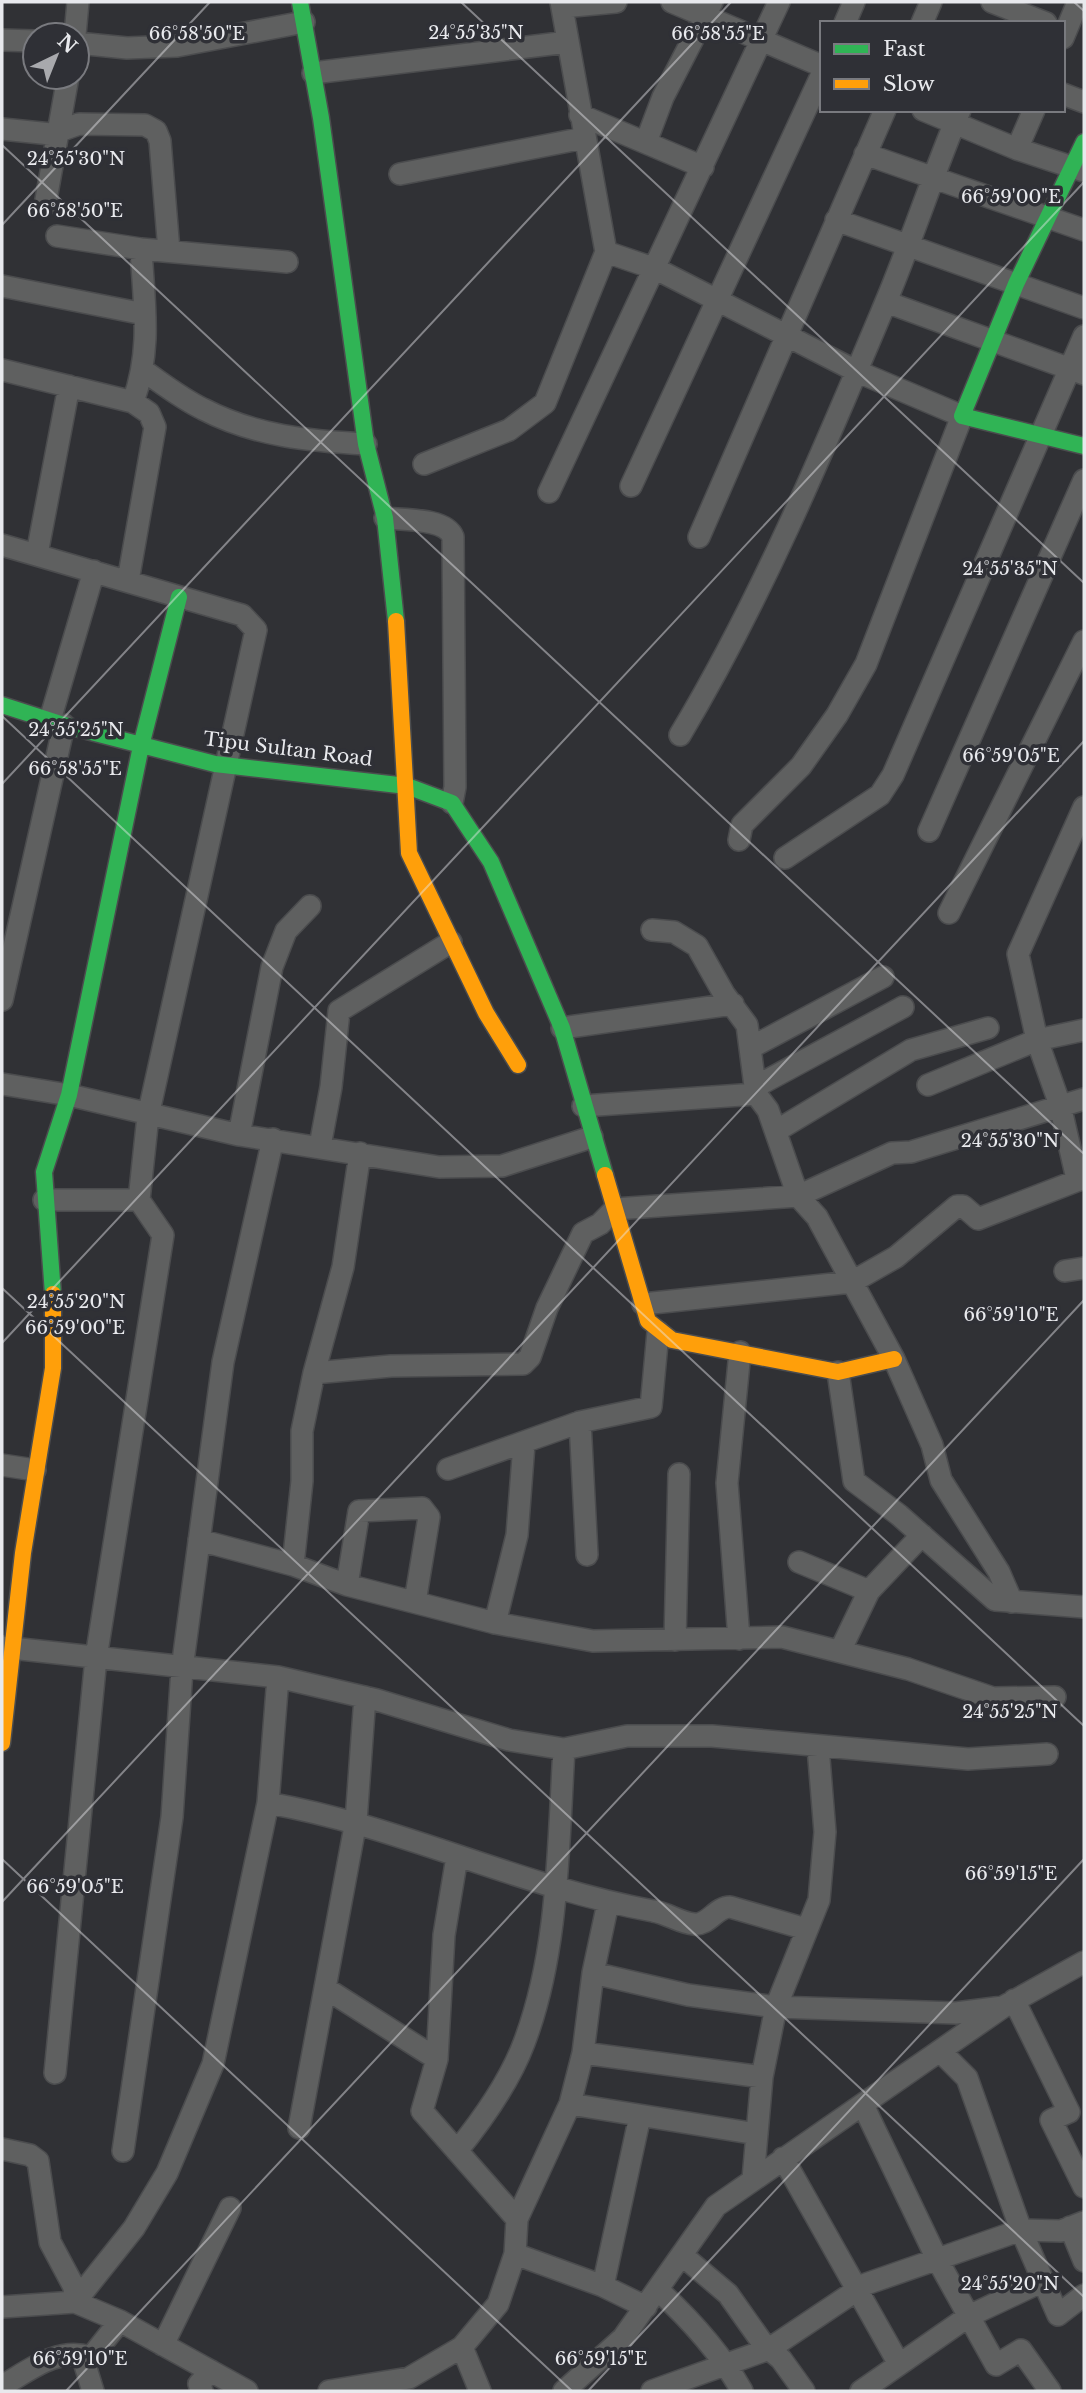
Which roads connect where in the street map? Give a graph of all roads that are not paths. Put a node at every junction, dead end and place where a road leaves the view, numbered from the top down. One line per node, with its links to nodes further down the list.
1 (78, 2): 12 (street)
2 (616, 2): 8 (street)
3 (672, 2): 10 (street)
4 (779, 2): 19 (street)
5 (854, 2): 13 (street)
6 (931, 2): 14 (street)
7 (1077, 2): 16 (street)
8 (561, 4): 20 (street)
9 (999, 8): 15 (street)
10 (708, 9): 19 (street); 36 (street)
11 (302, 12): 21 (street); 23 (street)
12 (76, 21)
13 (846, 21)
14 (923, 21)
15 (1040, 21)
16 (1069, 34)
17 (2, 40): 18 (street)
18 (21, 41)
19 (762, 41): 22 (street); 40 (street)
20 (568, 42): 23 (street); 31 (street)
21 (91, 44)
22 (820, 65)
23 (313, 74): 72 (street)
24 (820, 78): 57 (street)
25 (66, 91): 34 (street)
26 (1065, 95): 27 (street)
27 (1084, 102)
28 (884, 112): 39 (street)
29 (933, 112): 32 (street)
30 (1033, 112): 38 (street)
31 (580, 115): 35 (street); 36 (street)
32 (957, 117): 38 (street); 43 (street)
33 (2, 129): 34 (street)
34 (59, 133): 44 (street); 51 (street)
35 (584, 138): 42 (street); 52 (street)
36 (646, 142): 40 (street)
37 (1084, 142): 41 (street)
38 (1017, 149): 41 (street)
39 (865, 153): 43 (street); 46 (street)
40 (703, 167): 54 (street)
41 (1078, 169): 45 (street)
42 (400, 174)
43 (933, 176): 45 (street); 49 (street)
44 (45, 205)
45 (1048, 215): 47 (street); 55 (street)
46 (836, 220): 49 (street); 61 (street)
47 (1084, 230)
48 (57, 236): 50 (street)
49 (908, 243): 55 (street); 58 (street)
50 (141, 249): 51 (street); 60 (street)
51 (169, 251): 53 (street)
52 (606, 252): 54 (street); 74 (street)
53 (287, 261)
54 (656, 269): 57 (street); 77 (street)
55 (1016, 284): 59 (street); 63 (street)
56 (2, 286): 60 (street)
57 (717, 301): 61 (street); 76 (street)
58 (886, 302): 63 (street); 66 (street)
59 (1084, 308)
60 (144, 314): 65 (street)
61 (785, 335): 66 (street); 79 (street)
62 (1084, 335): 67 (street)
63 (994, 342): 67 (street); 70 (street)
64 (2, 370): 68 (street)
65 (144, 371): 69 (street); 72 (street)
66 (856, 371): 70 (street); 88 (street)
67 (1077, 371): 71 (street)
68 (69, 386): 69 (street); 81 (street)
69 (133, 402): 83 (street)
70 (962, 416): 71 (street); 95 (street)
71 (1040, 434): 73 (street); 96 (street)
72 (366, 444): 78 (street)
73 (1084, 446)
74 (424, 464)
75 (1084, 480): 94 (street)
76 (631, 486)
77 (549, 492)
78 (384, 518): 91 (street); 92 (street)
79 (699, 537)
80 (2, 545): 81 (street)
81 (37, 554): 82 (street)
82 (94, 571): 83 (street); 87 (street)
83 (128, 581): 84 (street)
84 (179, 597): 89 (street); 90 (street)
85 (1084, 641): 98 (street)
86 (2, 705): 87 (street, Tipu Sultan Road)
87 (57, 722): 89 (street, Tipu Sultan Road); 102 (street)
88 (680, 735)
89 (141, 746): 90 (street, Tipu Sultan Road); 114 (street)
90 (226, 765): 91 (street, Tipu Sultan Road); 118 (street)
91 (407, 786): 92 (street, Tipu Sultan Road); 100 (street)
92 (452, 803): 105 (street)
93 (1084, 807): 108 (street)
94 (929, 831)
95 (739, 840)
96 (785, 858)
97 (310, 906): 120 (street)
98 (949, 913)
99 (652, 930): 103 (street)
100 (451, 942): 110 (street); 123 (street)
101 (883, 978): 109 (street)
102 (2, 1000)
103 (733, 1004): 105 (street); 109 (street)
104 (903, 1007): 113 (street)
105 (562, 1028): 117 (street)
106 (988, 1028): 119 (street)
107 (1084, 1030): 108 (street)
108 (1037, 1040): 112 (street); 116 (street)
109 (750, 1048): 113 (street)
110 (518, 1065)
111 (2, 1084): 114 (street)
112 (928, 1085)
113 (756, 1090): 117 (street); 119 (street)
114 (69, 1095): 118 (street); 127 (street)
115 (1084, 1099): 116 (street)
116 (1060, 1105): 125 (street); 126 (street)
117 (583, 1106): 121 (street)
118 (148, 1116): 120 (street); 128 (street)
119 (776, 1131): 126 (street)
120 (239, 1135): 122 (street)
121 (592, 1137): 124 (street); 129 (street)
122 (273, 1139): 123 (street); 144 (street)
123 (320, 1146): 124 (street)
124 (360, 1153): 136 (street)
125 (1080, 1179): 130 (street)
126 (798, 1196): 129 (street); 130 (street)
127 (44, 1200): 128 (street); 141 (street)
128 (139, 1200): 158 (street)
129 (615, 1209): 131 (street); 136 (street)
130 (852, 1282): 131 (street); 134 (street)
131 (643, 1304): 132 (street)
132 (657, 1332): 133 (street); 137 (street)
133 (740, 1352): 135 (street); 154 (street)
134 (894, 1359): 135 (street); 151 (street)
135 (838, 1372): 143 (street)
136 (314, 1373): 147 (street)
137 (580, 1422): 138 (street); 145 (street)
138 (524, 1444): 140 (street); 153 (street)
139 (2, 1465): 141 (street)
140 (448, 1469)
141 (35, 1470): 156 (street)
142 (680, 1474): 155 (street)
143 (922, 1535): 149 (street); 151 (street)
144 (198, 1540): 147 (street); 159 (street)
145 (587, 1555)
146 (799, 1562): 149 (street)
147 (293, 1564): 148 (street)
148 (348, 1585): 150 (street); 150 (street)
149 (869, 1591): 157 (street)
150 (415, 1602): 153 (street)
151 (1012, 1602): 152 (street)
152 (1084, 1607)
153 (495, 1623): 155 (street)
154 (739, 1639): 155 (street); 157 (street)
155 (675, 1640)
156 (7, 1647): 158 (street); 163 (street)
157 (839, 1651): 162 (street)
158 (96, 1658): 159 (street); 181 (street)
159 (182, 1668): 160 (street); 190 (street)
160 (278, 1677): 161 (street); 167 (street)
161 (365, 1697): 165 (street); 168 (street)
162 (1055, 1697)
163 (2, 1743)
164 (818, 1747): 165 (street); 166 (street); 172 (street)
165 (564, 1749): 170 (street)
166 (1047, 1754)
167 (268, 1803): 168 (street); 208 (street)
168 (356, 1821): 169 (street); 175 (street)
169 (457, 1857): 170 (street); 180 (street)
170 (555, 1889): 171 (street); 191 (street)
171 (608, 1903): 172 (street); 174 (street)
172 (806, 1928): 177 (street)
173 (1084, 1962): 176 (street)
174 (593, 1973): 177 (street); 179 (street)
175 (325, 1988): 180 (street); 187 (street)
176 (1008, 2003): 177 (street); 178 (street); 185 (street)
177 (776, 2007): 182 (street)
178 (940, 2051): 184 (street); 198 (street)
179 (583, 2053): 182 (street); 183 (street)
180 (437, 2059): 191 (street)
181 (55, 2073)
182 (762, 2077): 188 (street)
183 (570, 2104): 186 (street); 196 (street)
184 (863, 2105): 192 (street); 201 (street)
185 (1077, 2108): 194 (street)
186 (640, 2116): 188 (street); 204 (street)
187 (299, 2128)
188 (757, 2134): 193 (street)
189 (2, 2149): 208 (street)
190 (123, 2151)
191 (457, 2151): 196 (street)
192 (783, 2158): 193 (street); 205 (street)
193 (753, 2179): 200 (street)
194 (1084, 2187)
195 (230, 2208): 213 (street)
196 (517, 2219): 199 (street)
197 (1077, 2225): 198 (street); 202 (street)
198 (1021, 2230): 201 (street); 203 (street)
199 (515, 2254): 204 (street); 214 (street)
200 (683, 2256): 206 (street); 215 (street)
201 (937, 2259): 205 (street); 211 (street)
202 (1084, 2261)
203 (1043, 2281): 207 (street); 211 (street)
204 (603, 2286): 210 (street)
205 (858, 2289): 215 (street); 218 (street)
206 (658, 2290): 210 (street); 217 (street)
207 (1084, 2295)
208 (75, 2302): 209 (street); 212 (street)
209 (2, 2307)
210 (646, 2307): 227 (street)
211 (969, 2316): 218 (street); 232 (street)
212 (120, 2321): 213 (street); 216 (street)
213 (163, 2345): 219 (street)
214 (462, 2347): 220 (street); 226 (street)
215 (769, 2349): 217 (street); 230 (street)
216 (90, 2357): 221 (street); 222 (street)
217 (727, 2364): 228 (street); 229 (street)
218 (899, 2364): 231 (street)
219 (211, 2371): 223 (street); 224 (street)
220 (412, 2385): 225 (street)
221 (2, 2386)
222 (93, 2391)
223 (202, 2391)
224 (247, 2391)
225 (329, 2391)
226 (480, 2391)
227 (564, 2391)
228 (652, 2391)
229 (742, 2391)
230 (804, 2391)
231 (861, 2391)
232 (1050, 2391)

